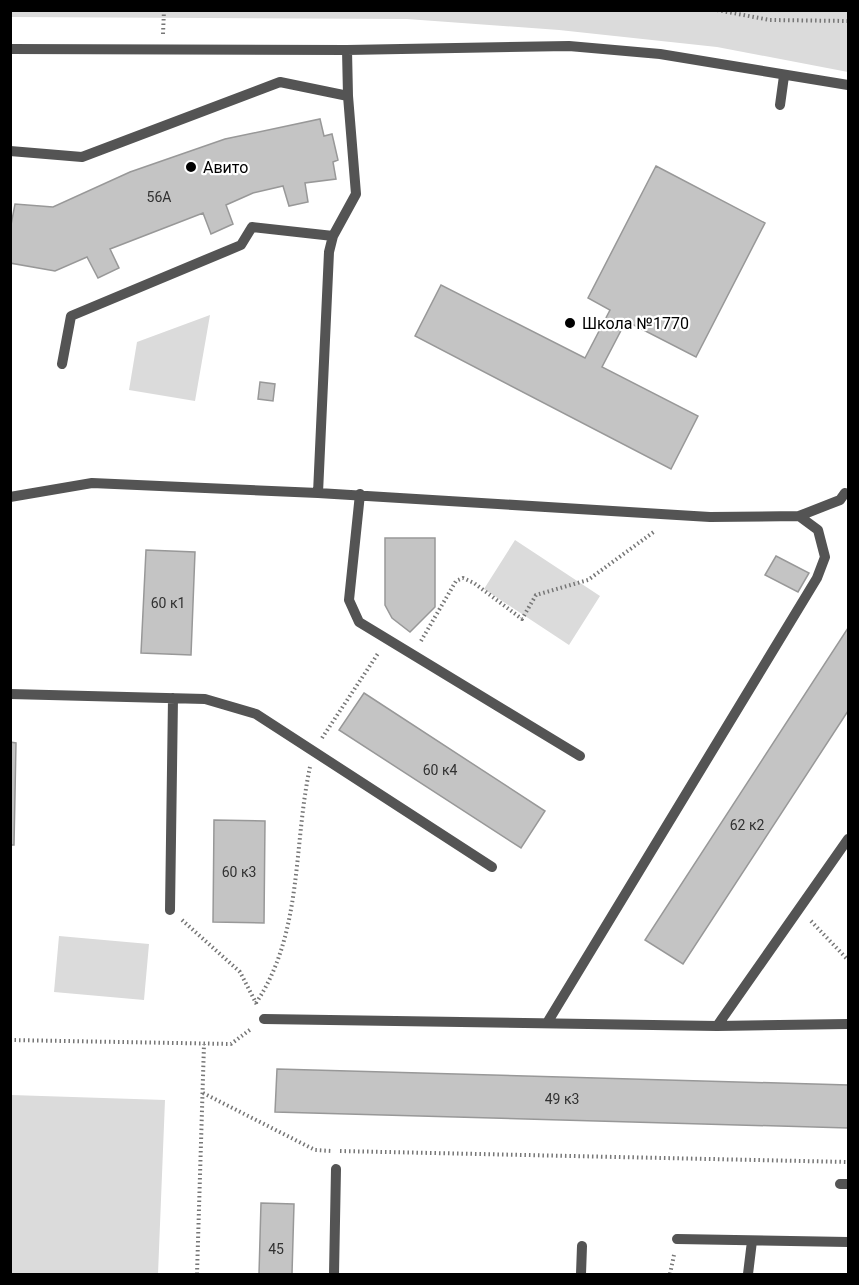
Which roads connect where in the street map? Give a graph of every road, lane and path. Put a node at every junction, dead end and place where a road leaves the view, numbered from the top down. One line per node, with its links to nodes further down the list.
1 (717, 10): 2 (path)
2 (849, 21)
3 (10, 49): 4 (lane)
4 (347, 50): 5 (lane); 7 (lane)
5 (784, 76): 6 (lane); 8 (lane)
6 (849, 86)
7 (348, 96): 9 (lane); 10 (lane)
8 (780, 105)
9 (10, 152)
10 (333, 236): 11 (lane); 12 (lane)
11 (62, 364)
12 (318, 493): 14 (lane); 15 (lane)
13 (845, 493): 17 (lane)
14 (360, 494): 16 (lane); 18 (lane)
15 (10, 497)
16 (677, 514): 17 (lane); 19 (path)
17 (799, 516): 31 (lane)
18 (387, 639): 19 (lane); 22 (path)
19 (413, 654): 23 (lane)
20 (10, 694): 21 (lane)
21 (173, 698): 22 (lane); 27 (lane)
22 (314, 752): 25 (lane); 29 (path)
23 (580, 756)
24 (849, 839): 26 (lane)
25 (492, 867)
26 (800, 909): 28 (path); 33 (lane)
27 (170, 910): 29 (path)
28 (849, 960)
29 (256, 1003): 30 (path)
30 (264, 1018): 31 (lane); 35 (path)
31 (547, 1023): 33 (lane)
32 (849, 1024): 33 (lane)
33 (717, 1026)
34 (10, 1040): 35 (path)
35 (204, 1044): 36 (path)
36 (202, 1093): 37 (path); 43 (path)
37 (849, 1162)
38 (336, 1169): 44 (lane)
39 (677, 1239): 40 (lane)
40 (752, 1241): 41 (lane); 46 (lane)
41 (849, 1242)
42 (582, 1246): 45 (lane)
43 (196, 1275)
44 (334, 1275)
45 (581, 1275)
46 (748, 1275)

